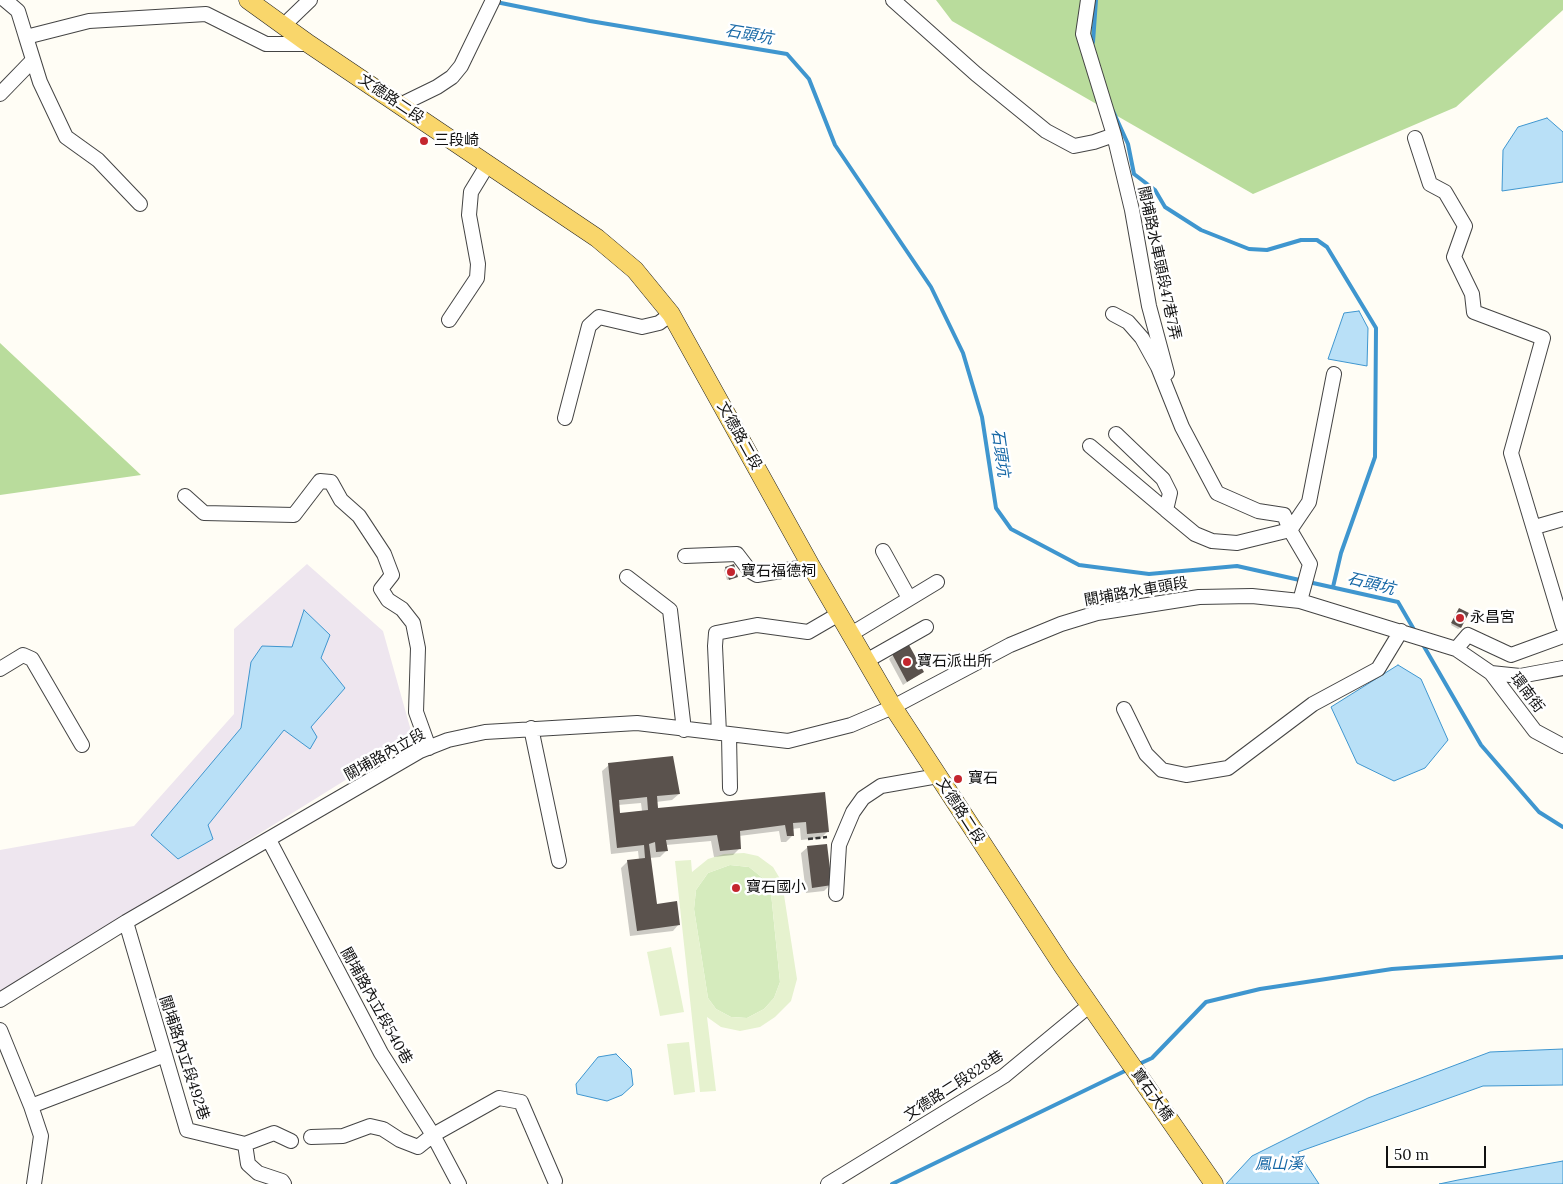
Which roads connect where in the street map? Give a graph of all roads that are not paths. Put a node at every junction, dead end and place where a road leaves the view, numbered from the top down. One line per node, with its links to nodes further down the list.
1 (5, 0): 8 (street)
2 (248, 0): 7 (main road, 文德路二段)
3 (310, 0): 7 (street)
4 (895, 0): 13 (street)
5 (1088, 0): 13 (street, 關埔路水車頭段47巷7弄)
6 (491, 4): 12 (street)
7 (284, 25): 9 (main road, 文德路二段)
8 (26, 37): 9 (street); 10 (street)
9 (309, 44): 12 (main road, 文德路二段)
10 (33, 60): 11 (street); 16 (street)
11 (0, 94)
12 (400, 105): 15 (main road, 文德路二段)
13 (1114, 135): 22 (street, 關埔路水車頭段47巷7弄)
14 (1415, 138): 28 (street)
15 (488, 164): 17 (main road, 文德路二段); 19 (street)
16 (140, 204)
17 (671, 314): 21 (street); 32 (main road, 文德路二段)
18 (1113, 314): 22 (street)
19 (449, 320)
20 (1334, 374): 29 (street)
21 (565, 418)
22 (1182, 427): 29 (street)
23 (1116, 434): 26 (street)
24 (1090, 446): 26 (street)
25 (185, 496): 55 (street)
26 (1166, 510): 29 (street)
27 (1563, 519): 28 (street)
28 (1535, 527): 39 (street)
29 (1290, 530): 36 (street)
30 (883, 551): 35 (street)
31 (685, 556): 32 (street)
32 (811, 566): 37 (main road, 文德路二段)
33 (627, 578): 51 (street)
34 (937, 582): 35 (street)
35 (910, 598): 41 (street)
36 (1300, 602): 40 (street, 關埔路水車頭段); 48 (street, 關埔路水車頭段)
37 (839, 614): 41 (main road, 文德路二段); 52 (street)
38 (926, 626): 44 (street)
39 (1563, 626)
40 (1401, 631): 43 (street, 關埔路水車頭段); 49 (street)
41 (850, 634): 44 (main road, 文德路二段)
42 (1563, 636): 43 (street)
43 (1456, 649): 47 (street)
44 (866, 661): 48 (main road, 文德路二段)
45 (1563, 668): 47 (street)
46 (0, 669): 53 (street)
47 (1491, 673): 54 (street, 環南街)
48 (893, 707): 52 (street, 關埔路內立段); 56 (main road, 文德路二段)
49 (1124, 709)
50 (531, 728): 51 (street, 關埔路內立段); 55 (street, 關埔路內立段); 59 (street)
51 (684, 730): 52 (street, 關埔路內立段)
52 (724, 734): 57 (street)
53 (82, 745)
54 (1563, 746)
55 (429, 748): 58 (street, 關埔路內立段)
56 (938, 776): 60 (street); 63 (main road, 文德路二段)
57 (730, 788)
58 (269, 840): 61 (street, 關埔路內立段); 67 (street, 關埔路內立段540巷)
59 (559, 861)
60 (836, 894)
61 (126, 922): 62 (street, 關埔路內立段); 65 (street, 關埔路內立段492巷)
62 (0, 1000)
63 (1090, 1006): 75 (street, 文德路二段828巷); 76 (main road, 寶石大橋)
64 (0, 1030): 66 (street)
65 (165, 1054): 66 (street); 70 (street, 關埔路內立段492巷)
66 (31, 1106): 72 (street)
67 (432, 1135): 68 (street); 71 (street); 74 (street, 關埔路內立段540巷)
68 (311, 1136)
69 (291, 1141): 70 (street)
70 (246, 1144): 73 (street)
71 (555, 1181)
72 (34, 1184)
73 (284, 1184)
74 (459, 1184)
75 (828, 1184)
76 (1214, 1184)

